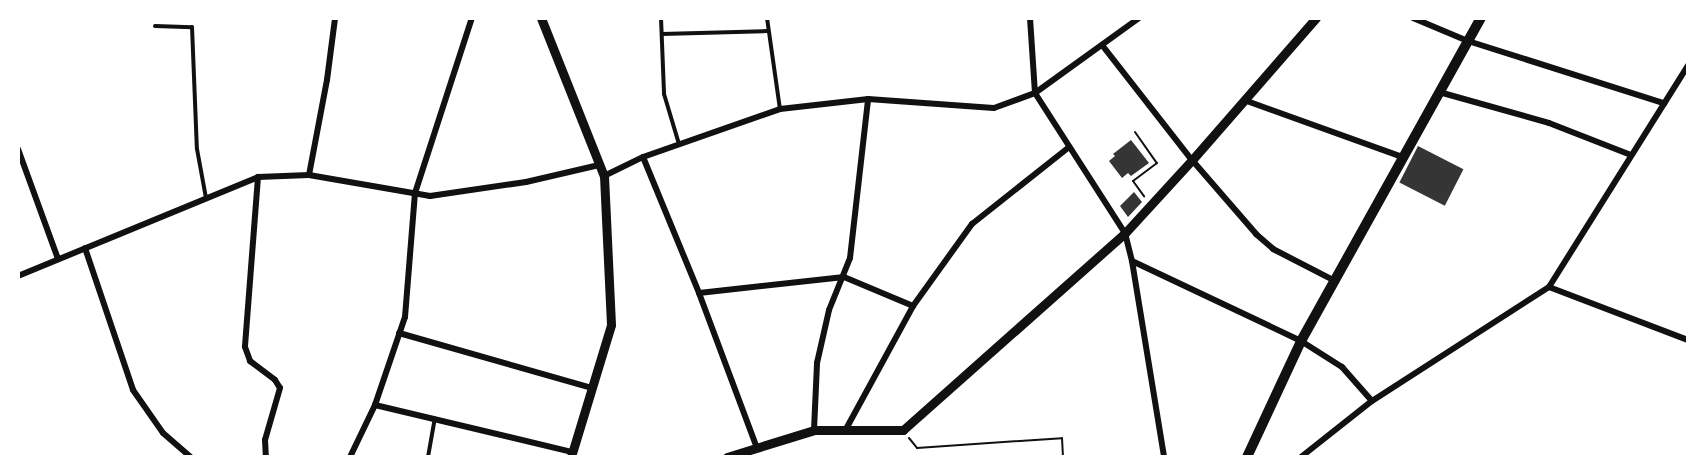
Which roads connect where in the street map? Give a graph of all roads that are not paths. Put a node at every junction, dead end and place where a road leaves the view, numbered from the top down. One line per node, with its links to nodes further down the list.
1 (335, 18): 31 (street)
2 (472, 18): 34 (street)
3 (541, 18): 30 (street)
4 (661, 18): 13 (lane)
5 (767, 18): 12 (lane)
6 (1030, 18): 18 (street)
7 (1139, 18): 15 (street)
8 (1316, 18): 20 (street)
9 (1413, 18): 14 (street)
10 (1480, 18): 14 (main road)
11 (155, 26): 35 (lane)
12 (767, 31): 13 (lane); 22 (lane)
13 (662, 34): 23 (lane)
14 (1468, 41): 17 (main road); 21 (street)
15 (1102, 45): 18 (street); 29 (street)
16 (1688, 65): 21 (street)
17 (1439, 92): 26 (street); 28 (main road)
18 (1035, 93): 19 (street); 24 (street)
19 (868, 99): 22 (street); 41 (street)
20 (1244, 100): 28 (street); 29 (street)
21 (1664, 103): 26 (street)
22 (780, 109): 23 (street)
23 (679, 144): 27 (street)
24 (1069, 147): 36 (street); 45 (street)
25 (18, 149): 38 (street)
26 (1631, 155): 43 (street)
27 (643, 157): 32 (street); 44 (street)
28 (1402, 157): 42 (main road)
29 (1192, 160): 36 (street); 42 (street)
30 (599, 165): 32 (street); 34 (street)
31 (309, 175): 33 (street); 34 (street)
32 (604, 176): 49 (street)
33 (258, 177): 35 (street); 58 (street)
34 (415, 193): 46 (street)
35 (206, 198): 37 (street)
36 (1125, 232): 39 (street); 53 (street)
37 (85, 248): 38 (street); 57 (street)
38 (58, 259): 40 (street)
39 (1132, 261): 48 (street); 62 (street)
40 (18, 276)
41 (843, 277): 44 (street); 45 (street); 54 (street)
42 (1334, 280): 48 (main road)
43 (1549, 287): 47 (street); 50 (street)
44 (699, 293): 55 (street)
45 (913, 306): 53 (street)
46 (399, 333): 49 (street); 51 (street)
47 (1688, 340)
48 (1301, 341): 50 (street); 63 (main road)
49 (592, 388): 56 (street)
50 (1372, 401): 64 (street)
51 (375, 405): 52 (street); 59 (street)
52 (435, 419): 56 (street); 60 (lane)
53 (846, 429): 54 (street)
54 (814, 430): 55 (street)
55 (757, 448): 61 (street)
56 (572, 454)
57 (191, 457)
58 (266, 457)
59 (350, 457)
60 (428, 457)
61 (728, 457)
62 (1164, 457)
63 (1246, 457)
64 (1301, 457)

